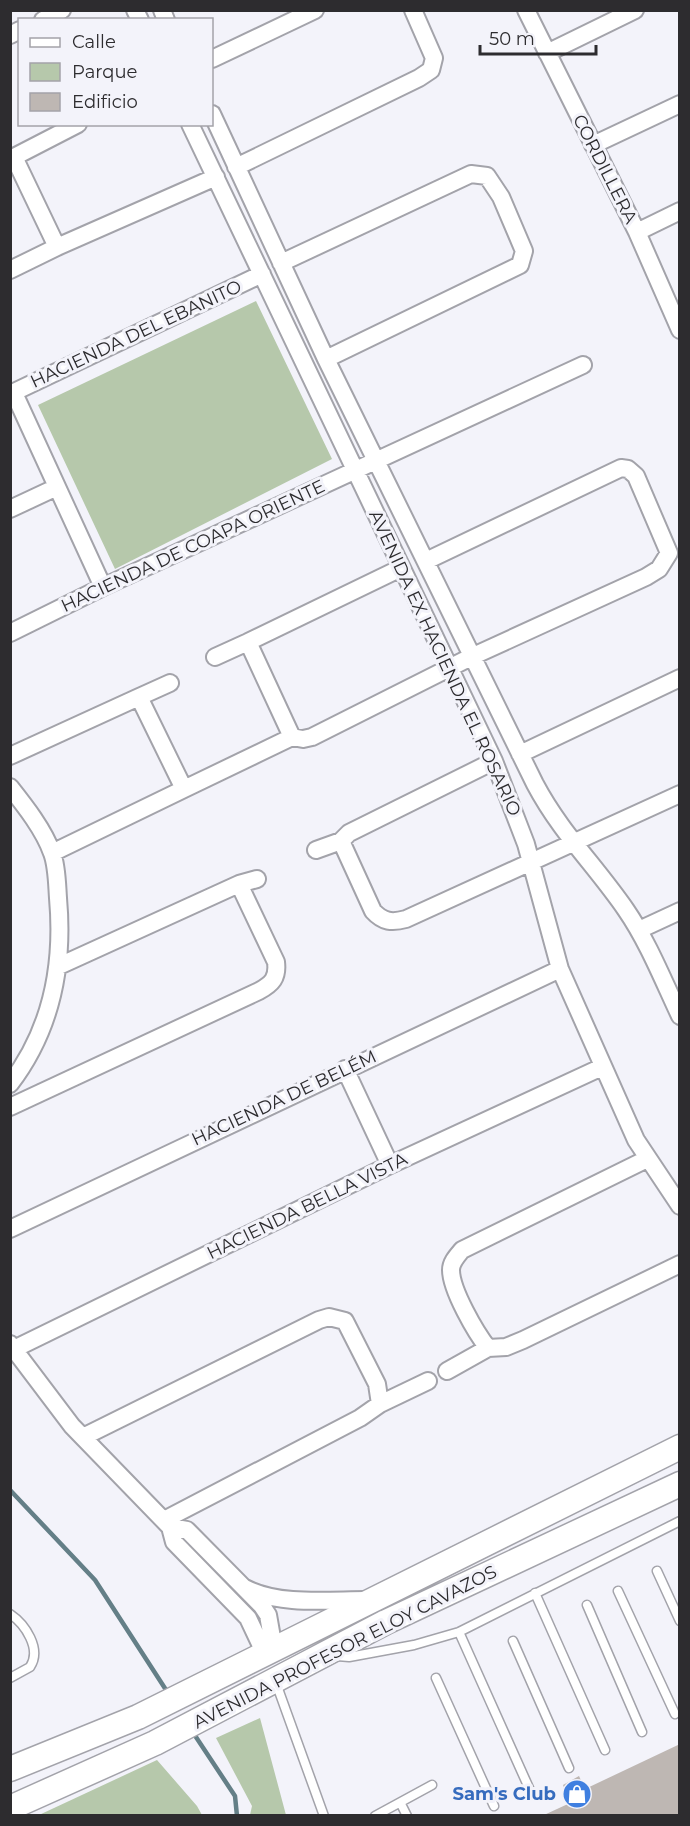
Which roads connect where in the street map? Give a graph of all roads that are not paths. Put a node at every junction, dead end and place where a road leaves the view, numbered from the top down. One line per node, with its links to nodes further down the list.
1 (62, 10): 6 (street)
2 (315, 10): 8 (street)
3 (413, 10): 15 (street)
4 (526, 10): 7 (street, CORDILLERA)
5 (635, 10): 7 (street)
6 (47, 18)
7 (547, 53): 13 (street, CORDILLERA)
8 (213, 59)
9 (680, 104): 13 (street)
10 (213, 116): 15 (street, AVENIDA EX HACIENDA EL ROSARIO)
11 (74, 126): 14 (street)
12 (191, 126): 16 (street, AVENIDA EX HACIENDA EL ROSARIO)
13 (593, 145): 18 (street, CORDILLERA)
14 (12, 157): 19 (street)
15 (236, 167): 20 (street, AVENIDA EX HACIENDA EL ROSARIO)
16 (216, 177): 19 (street); 22 (street, AVENIDA EX HACIENDA EL ROSARIO)
17 (680, 212): 18 (street)
18 (637, 232): 23 (street, CORDILLERA)
19 (57, 247): 21 (street)
20 (281, 263): 24 (street, AVENIDA EX HACIENDA EL ROSARIO); 24 (street)
21 (10, 270)
22 (262, 274): 26 (street, HACIENDA DEL EBANITO); 28 (street, AVENIDA EX HACIENDA EL ROSARIO)
23 (679, 327)
24 (326, 359): 27 (street, AVENIDA EX HACIENDA EL ROSARIO)
25 (583, 365): 27 (street, HACIENDA DE COAPA ORIENTE)
26 (12, 393): 29 (street)
27 (376, 459): 28 (street, HACIENDA DE COAPA ORIENTE); 31 (street, AVENIDA EX HACIENDA EL ROSARIO)
28 (354, 470): 32 (street, AVENIDA EX HACIENDA EL ROSARIO); 33 (street, HACIENDA DE COAPA ORIENTE)
29 (57, 487): 30 (street); 33 (street)
30 (10, 509)
31 (426, 561): 37 (street, AVENIDA EX HACIENDA EL ROSARIO); 37 (street)
32 (401, 568): 35 (street); 38 (street, AVENIDA EX HACIENDA EL ROSARIO)
33 (103, 587): 34 (street, HACIENDA DE COAPA ORIENTE)
34 (10, 633)
35 (248, 642): 36 (street); 42 (street)
36 (215, 657)
37 (471, 657): 38 (street); 43 (street, AVENIDA EX HACIENDA EL ROSARIO)
38 (449, 669): 42 (street); 45 (street, AVENIDA EX HACIENDA EL ROSARIO)
39 (680, 678): 43 (street)
40 (170, 683): 41 (street)
41 (139, 697): 44 (street); 47 (street)
42 (292, 737): 47 (street)
43 (520, 754): 50 (street, AVENIDA EX HACIENDA EL ROSARIO)
44 (10, 756)
45 (494, 761): 49 (street); 53 (street, AVENIDA EX HACIENDA EL ROSARIO)
46 (10, 787): 52 (street)
47 (184, 789): 52 (street)
48 (680, 794): 50 (street)
49 (341, 841): 51 (street); 53 (street)
50 (573, 844): 53 (street); 57 (street, AVENIDA EX HACIENDA EL ROSARIO)
51 (316, 850)
52 (52, 853): 58 (street)
53 (530, 863): 59 (street, AVENIDA EX HACIENDA EL ROSARIO)
54 (257, 879): 55 (street)
55 (239, 885): 58 (street); 64 (street)
56 (680, 911): 57 (street)
57 (639, 930): 60 (street, AVENIDA EX HACIENDA EL ROSARIO)
58 (60, 966): 63 (street)
59 (560, 969): 61 (street, AVENIDA EX HACIENDA EL ROSARIO); 62 (street, HACIENDA DE BELÉM)
60 (680, 1016)
61 (602, 1067): 65 (street, AVENIDA EX HACIENDA EL ROSARIO); 66 (street, HACIENDA BELLA VISTA)
62 (345, 1069): 66 (street); 68 (street, HACIENDA DE BELÉM)
63 (10, 1084)
64 (10, 1107)
65 (646, 1159): 67 (street, AVENIDA EX HACIENDA EL ROSARIO); 71 (street)
66 (390, 1165): 70 (street, HACIENDA BELLA VISTA)
67 (680, 1206)
68 (10, 1229)
69 (680, 1264): 71 (street)
70 (12, 1346): 75 (street)
71 (488, 1348): 72 (street)
72 (447, 1371)
73 (428, 1381): 74 (street)
74 (380, 1404): 75 (street); 79 (street)
75 (83, 1437): 79 (street)
76 (680, 1447): 84 (main road, AVENIDA PROFESOR ELOY CAVAZOS)
77 (680, 1484): 91 (main road, AVENIDA PROFESOR ELOY CAVAZOS)
78 (680, 1521): 83 (lane)
79 (167, 1524): 81 (street); 90 (street)
80 (657, 1571): 87 (lane)
81 (237, 1583): 84 (street); 90 (street)
82 (618, 1591): 95 (lane)
83 (535, 1593): 88 (lane); 97 (lane)
84 (368, 1600): 90 (main road, AVENIDA PROFESOR ELOY CAVAZOS)
85 (587, 1605): 96 (lane)
86 (10, 1614): 92 (lane)
87 (680, 1621)
88 (459, 1632): 91 (lane); 101 (lane)
89 (513, 1641): 98 (lane)
90 (269, 1651): 99 (main road, AVENIDA PROFESOR ELOY CAVAZOS)
91 (325, 1655): 94 (main road, AVENIDA PROFESOR ELOY CAVAZOS)
92 (10, 1678)
93 (436, 1678): 103 (lane)
94 (276, 1681): 104 (main road, AVENIDA PROFESOR ELOY CAVAZOS); 105 (lane)
95 (675, 1714)
96 (642, 1732)
97 (605, 1750)
98 (568, 1768)
99 (10, 1769)
100 (432, 1785): 102 (lane)
101 (529, 1788)
102 (401, 1804): 106 (lane); 107 (lane)
103 (494, 1806)
104 (10, 1808)
105 (324, 1815)
106 (375, 1815)
107 (407, 1815)

